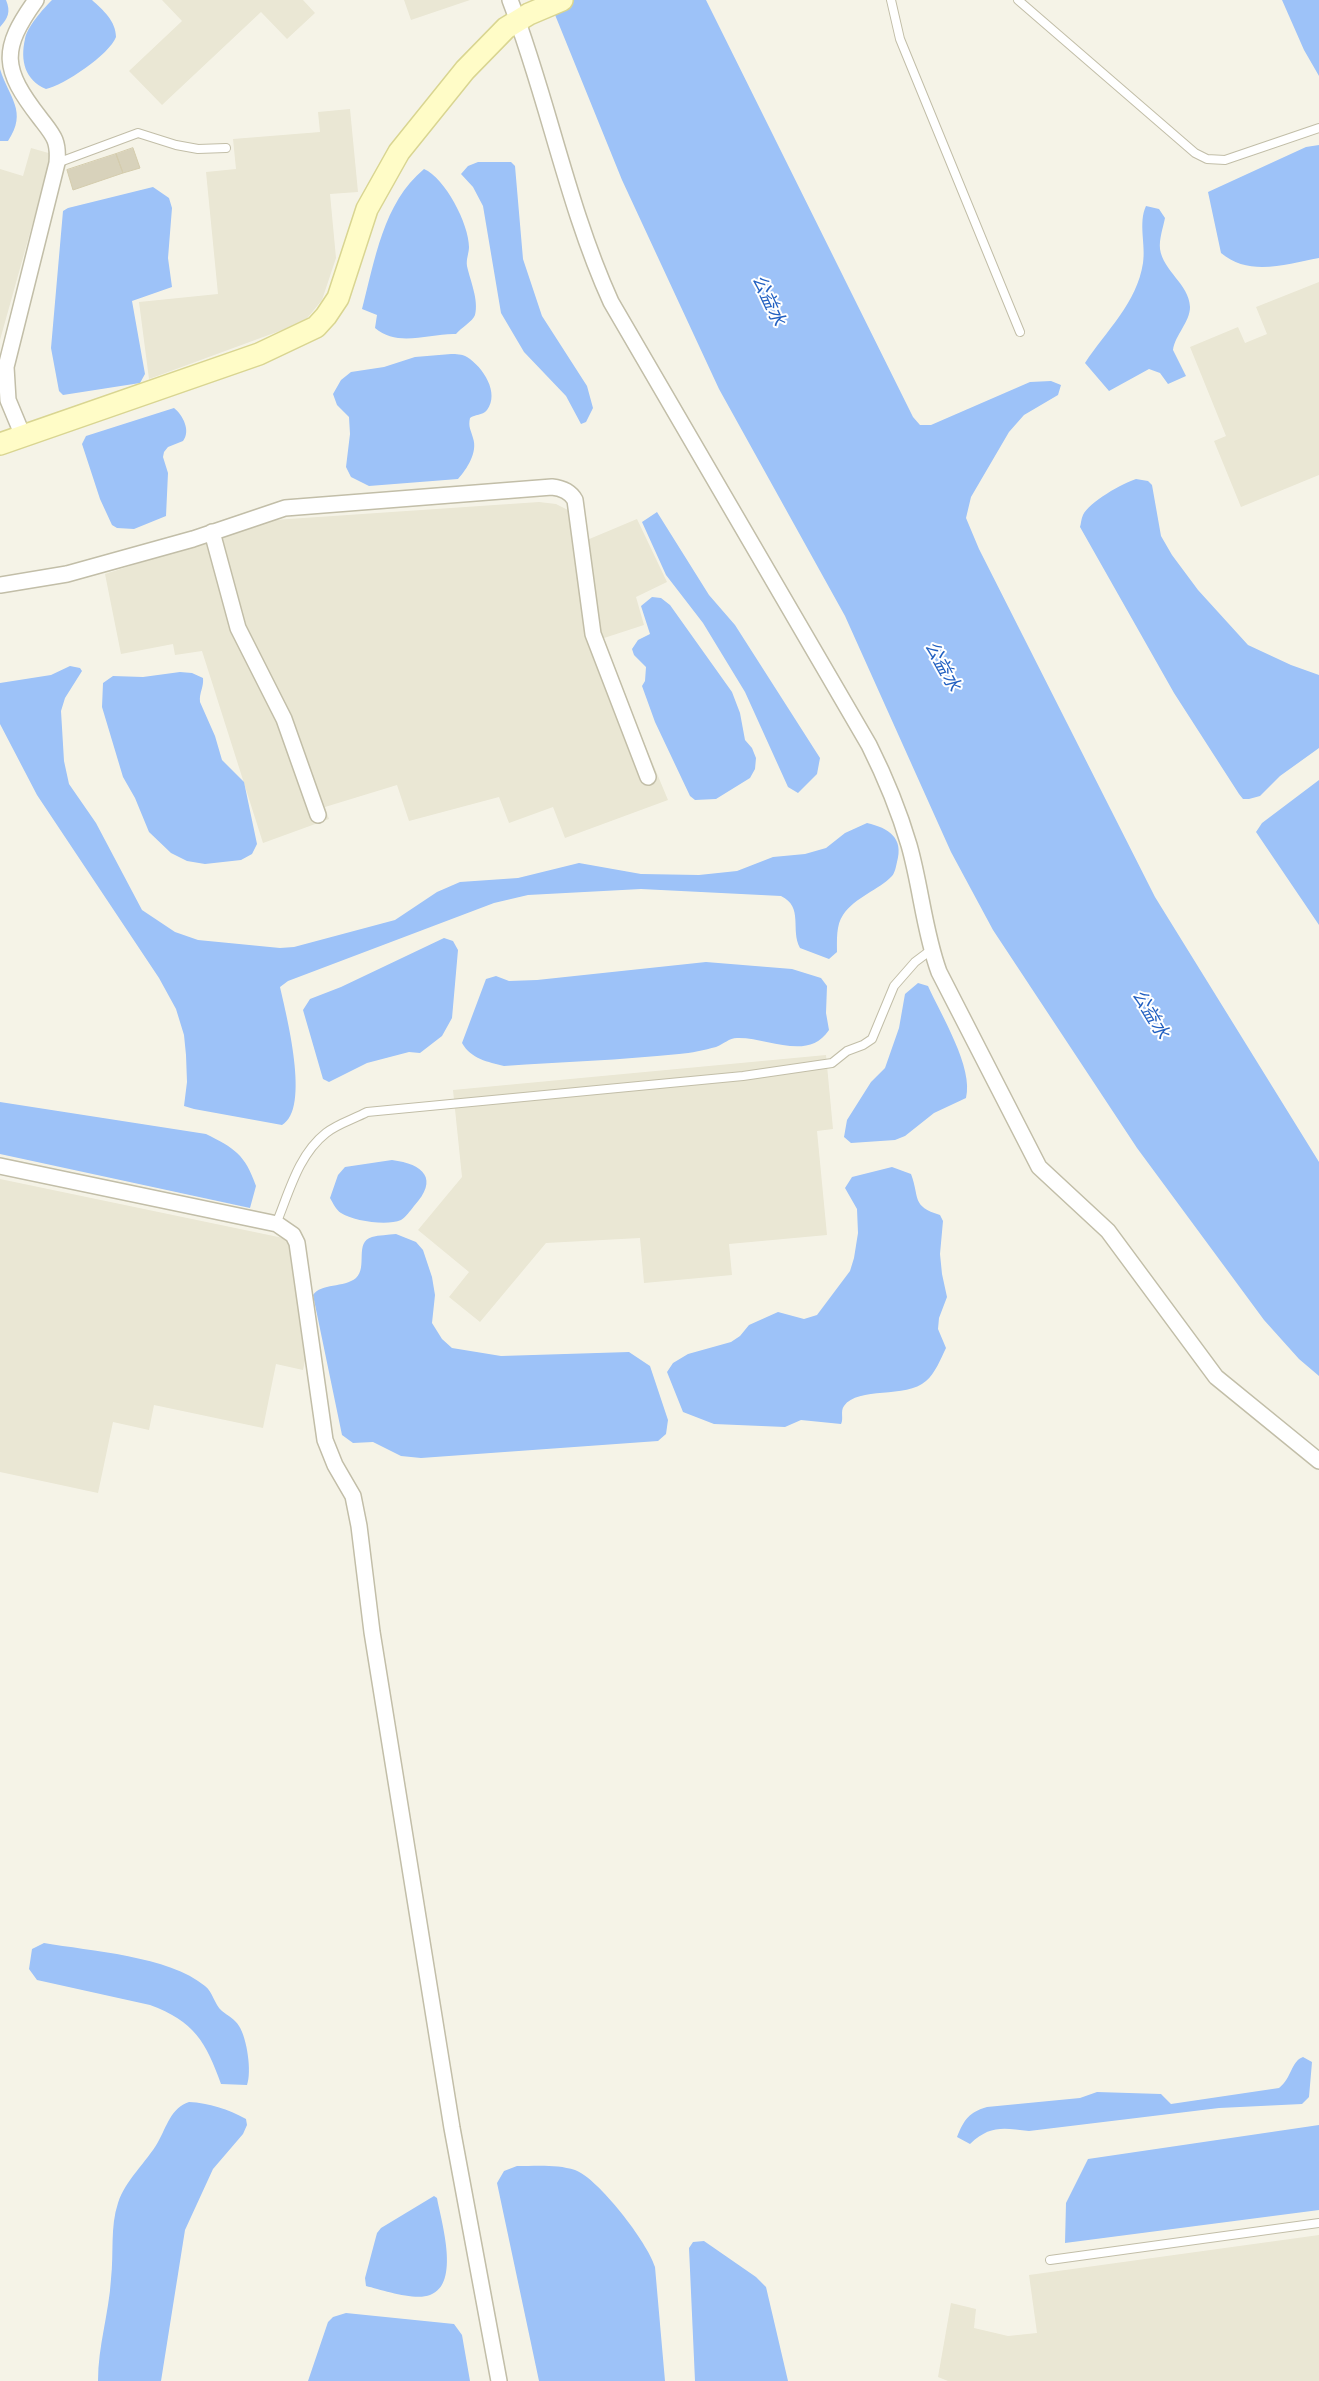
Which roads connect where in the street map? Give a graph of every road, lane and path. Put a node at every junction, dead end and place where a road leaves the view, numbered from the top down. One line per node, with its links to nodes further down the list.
1 (36, 0): 7 (street)
2 (510, 0): 6 (street)
3 (562, 0): 6 (street)
4 (891, 0): 11 (lane)
5 (1018, 0): 8 (lane)
6 (524, 18): 12 (street); 18 (street)
7 (3, 52): 10 (street)
8 (1319, 128)
9 (226, 148): 10 (lane)
10 (57, 162): 12 (street)
11 (1020, 332)
12 (23, 436): 13 (street)
13 (0, 444)
14 (212, 532): 15 (street); 16 (street); 17 (street)
15 (0, 585)
16 (648, 777)
17 (318, 815)
18 (931, 950): 20 (lane); 21 (street)
19 (0, 1166): 20 (street)
20 (276, 1224): 24 (street)
21 (1319, 1461)
22 (1319, 2223): 23 (lane)
23 (1050, 2260)
24 (499, 2381)

